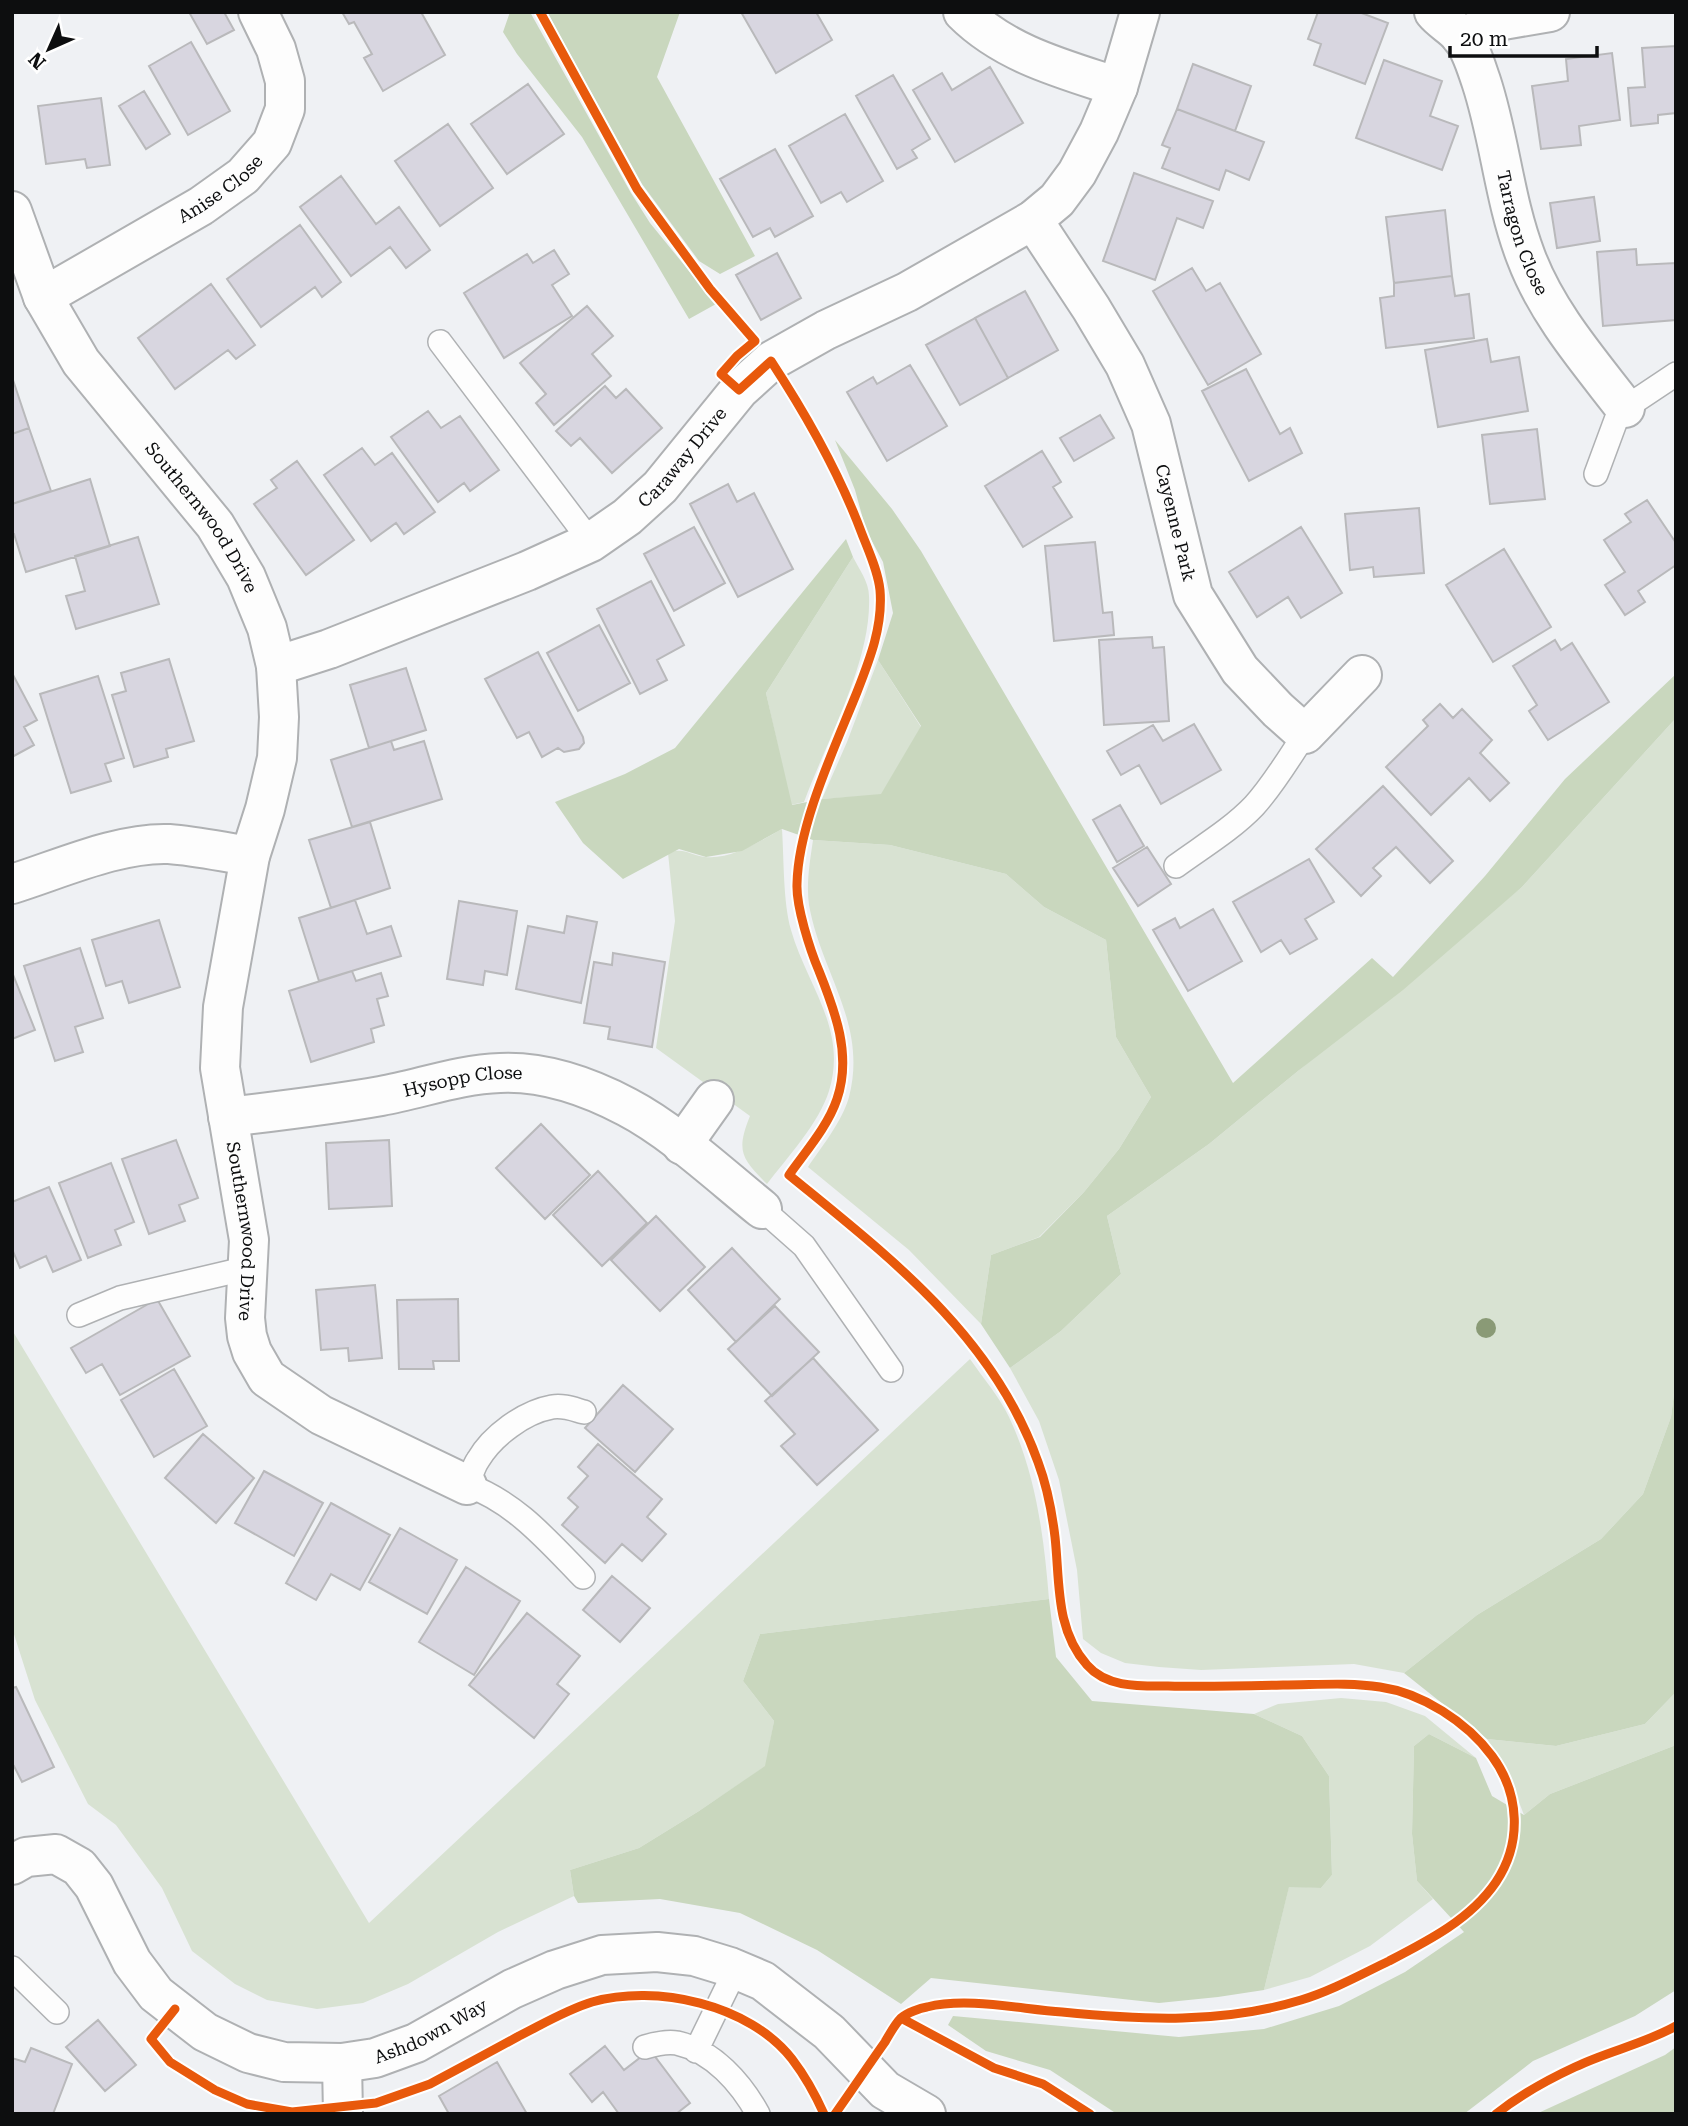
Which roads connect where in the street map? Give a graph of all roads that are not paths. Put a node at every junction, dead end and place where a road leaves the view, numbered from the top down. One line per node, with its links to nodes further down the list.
1 (258, 12): 9 (street, Anise Close)
2 (963, 12): 6 (street)
3 (1140, 12): 6 (street, Caraway Drive)
4 (1550, 12): 5 (street, Tarragon Close)
5 (1447, 24): 12 (street, Tarragon Close)
6 (1118, 88): 8 (street, Caraway Drive)
7 (12, 211): 9 (street, Southernwood Drive)
8 (1033, 220): 14 (street, Caraway Drive); 17 (street, Cayenne Park)
9 (43, 298): 15 (street, Southernwood Drive)
10 (440, 342): 14 (lane)
11 (1676, 374): 12 (lane)
12 (1625, 408): 13 (lane)
13 (1596, 474)
14 (591, 542): 15 (street, Caraway Drive)
15 (276, 666): 18 (street, Southernwood Drive)
16 (1363, 675): 17 (street)
17 (1305, 734): 19 (lane)
18 (250, 856): 20 (street); 22 (street, Southernwood Drive)
19 (1176, 866)
20 (12, 884)
21 (714, 1100): 23 (street)
22 (228, 1117): 23 (street, Hysopp Close); 25 (street, Southernwood Drive)
23 (682, 1145): 24 (street, Hysopp Close)
24 (762, 1209): 27 (lane, Hysopp Close)
25 (248, 1268): 26 (lane); 29 (street, Southernwood Drive)
26 (79, 1315)
27 (891, 1370)
28 (584, 1412): 29 (lane)
29 (467, 1485): 30 (lane)
30 (583, 1577)
31 (12, 1865): 37 (street, Ashdown Way)
32 (12, 1968): 34 (lane)
33 (736, 1969): 36 (lane); 37 (street, Ashdown Way); 38 (street, Ashdown Way)
34 (57, 2012)
35 (645, 2047): 36 (lane)
36 (696, 2051): 40 (lane)
37 (342, 2063): 39 (street)
38 (891, 2102): 41 (street, Ashdown Way)
39 (343, 2114)
40 (758, 2114)
41 (926, 2114)

